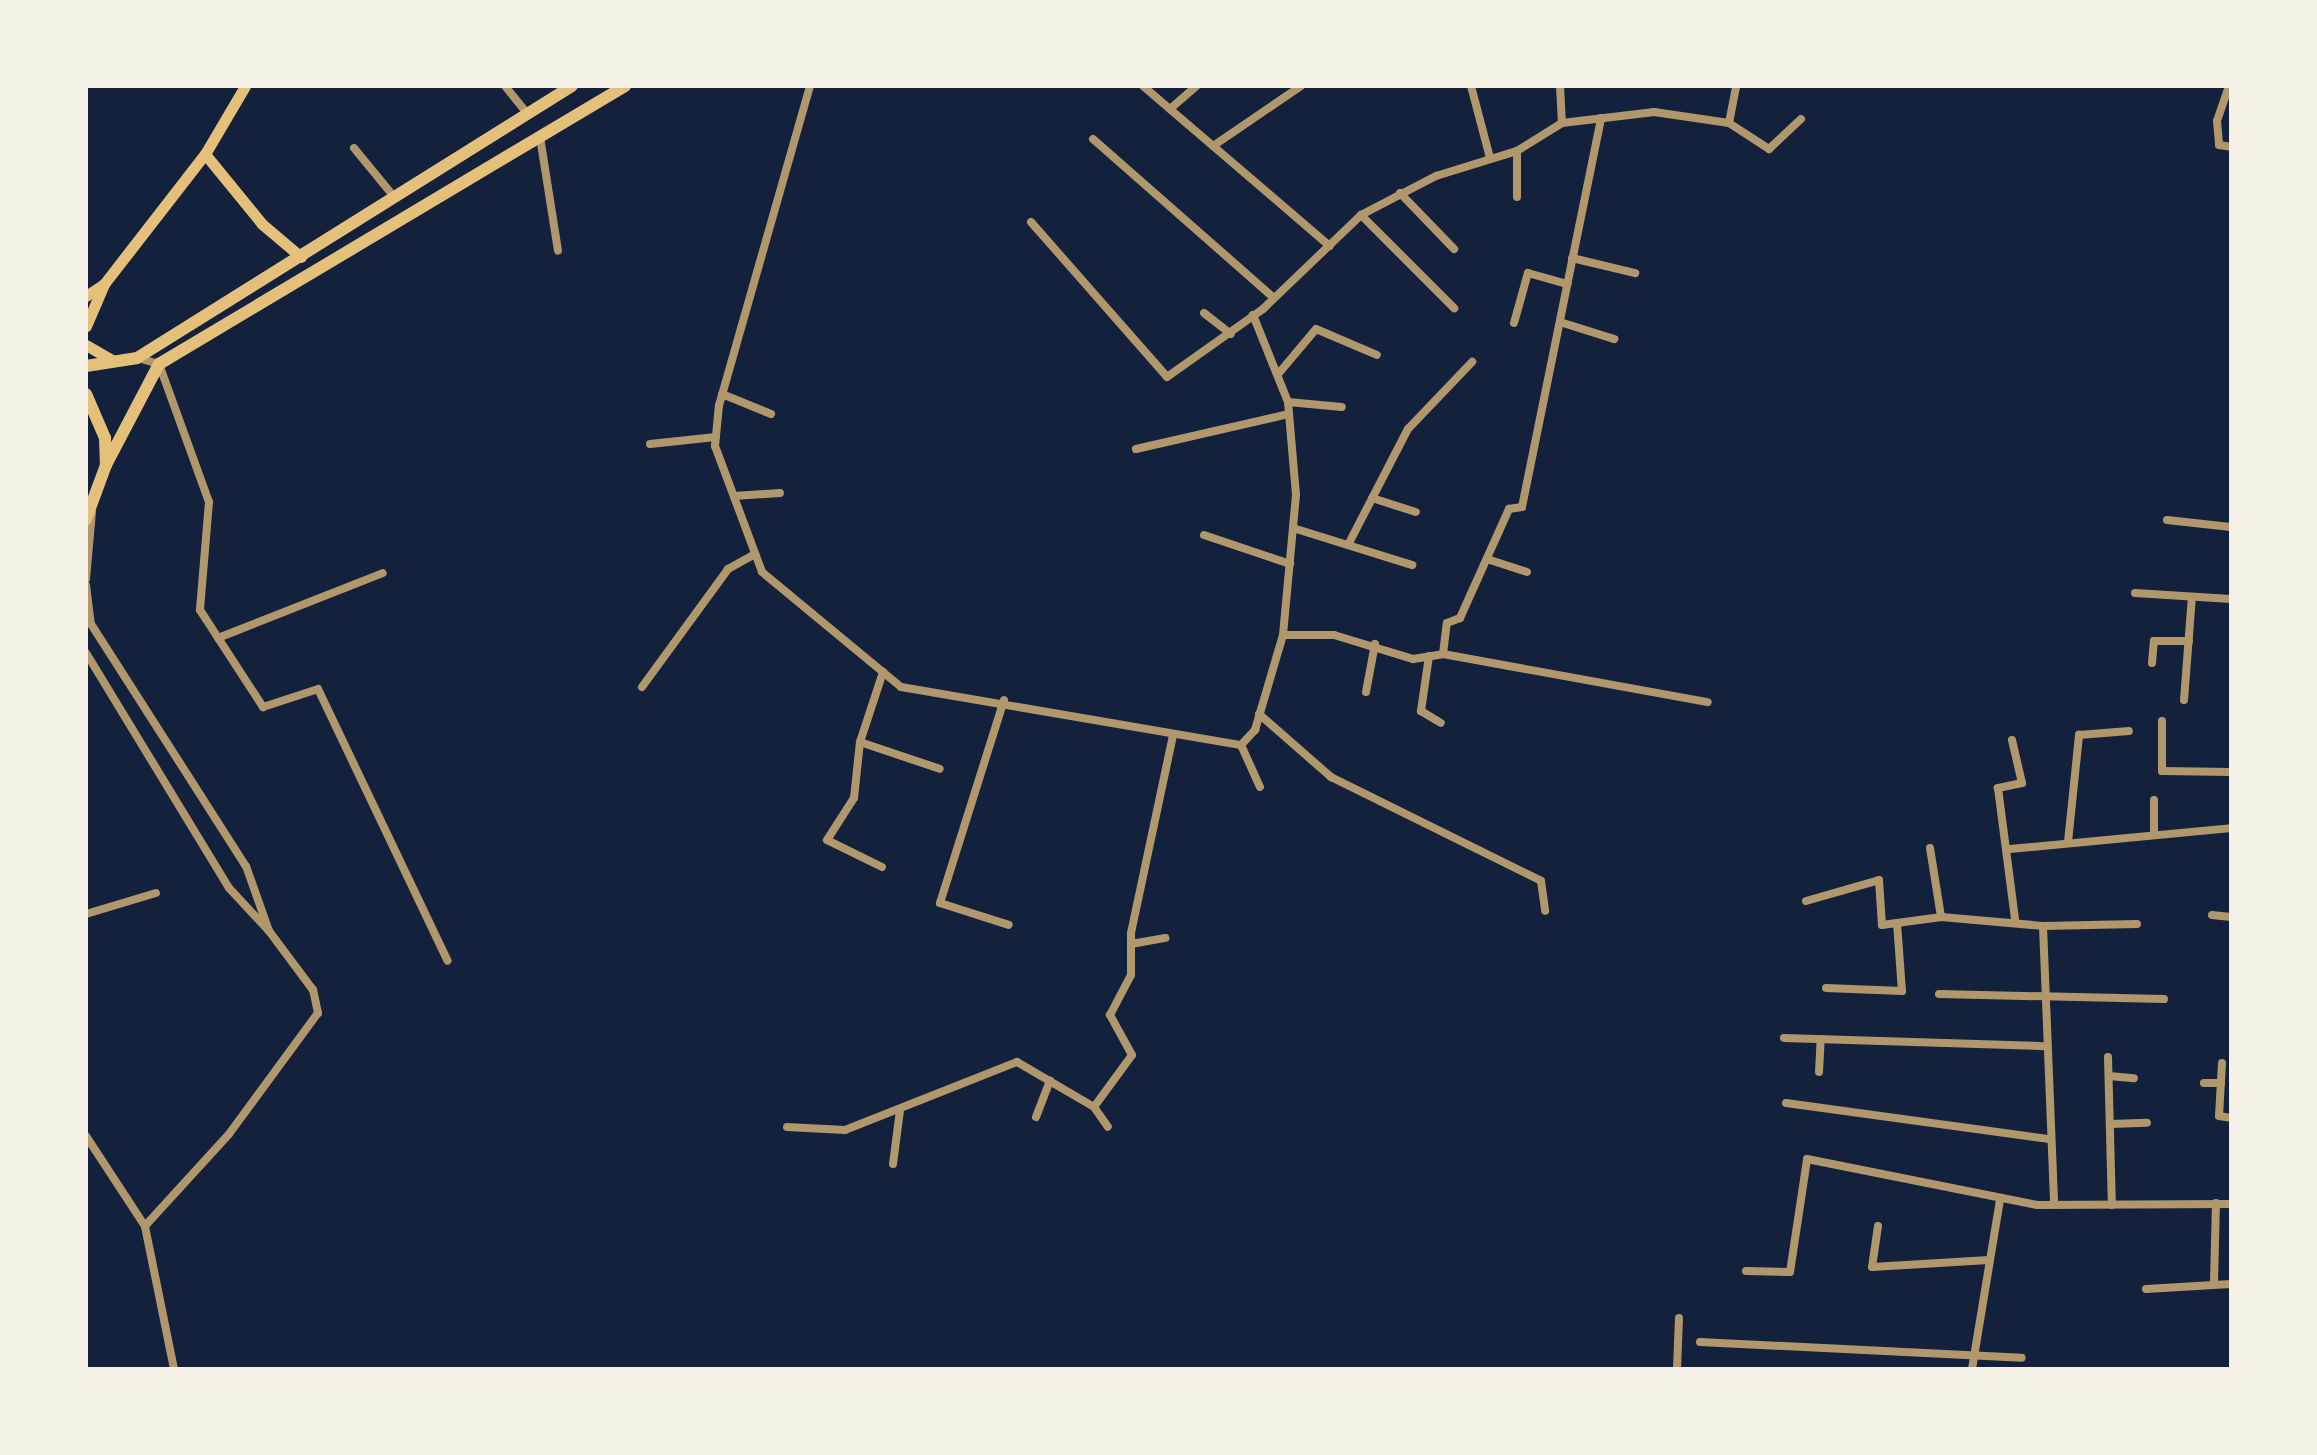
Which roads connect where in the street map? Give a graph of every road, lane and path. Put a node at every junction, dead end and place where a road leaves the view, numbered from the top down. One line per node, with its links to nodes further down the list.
1 (245, 86): 25 (main road)
2 (505, 86): 14 (street)
3 (572, 86): 14 (main road)
4 (625, 86): 19 (main road)
5 (810, 86): 59 (street)
6 (1143, 86): 13 (street)
7 (1196, 86): 13 (street)
8 (1301, 86): 21 (street)
9 (1471, 86): 26 (street)
10 (1560, 86): 17 (street)
11 (1736, 86): 18 (street)
12 (2229, 86): 22 (street)
13 (1170, 109): 21 (street)
14 (526, 112): 29 (main road)
15 (1601, 118): 17 (street); 18 (street); 36 (street)
16 (1801, 119): 18 (street)
17 (1562, 123): 24 (street)
18 (1729, 123)
19 (540, 137): 34 (street); 55 (main road)
20 (1093, 139): 41 (street)
21 (1213, 146): 32 (street)
22 (2231, 147)
23 (354, 148): 29 (street)
24 (1517, 151): 26 (street); 28 (street)
25 (205, 154): 35 (main road); 38 (main road)
26 (1490, 158): 27 (street)
27 (1400, 193): 30 (street); 33 (street)
28 (1517, 197)
29 (396, 199): 35 (main road)
30 (1361, 215): 32 (street); 42 (street)
31 (1031, 222): 48 (street)
32 (1330, 246): 41 (street)
33 (1454, 249)
34 (558, 251)
35 (301, 257): 52 (main road)
36 (1572, 258): 37 (street); 39 (street)
37 (1635, 273)
38 (104, 284): 40 (main road); 47 (main road)
39 (1567, 284): 45 (street); 46 (street)
40 (86, 296)
41 (1273, 297): 44 (street)
42 (1454, 308)
43 (1204, 313): 48 (street)
44 (1253, 315): 48 (street); 57 (street)
45 (1560, 322): 49 (street); 79 (street)
46 (1514, 323)
47 (86, 326)
48 (1231, 334)
49 (1614, 339)
50 (86, 345): 53 (main road)
51 (1377, 355): 57 (street)
52 (137, 358): 53 (main road); 55 (street)
53 (112, 360): 56 (main road)
54 (1472, 362): 70 (street)
55 (159, 364): 67 (main road); 90 (street)
56 (86, 366)
57 (1279, 373): 60 (street)
58 (86, 394): 67 (main road)
59 (722, 394): 62 (street); 64 (street)
60 (1288, 402): 61 (street); 63 (street)
61 (1342, 407)
62 (771, 414)
63 (1289, 414): 66 (street); 75 (street)
64 (716, 437): 65 (street); 69 (street)
65 (650, 444)
66 (1136, 449)
67 (106, 465): 72 (main road)
68 (780, 493): 69 (street)
69 (734, 496): 78 (street)
70 (1372, 498): 71 (street); 77 (street)
71 (1416, 512)
72 (89, 515): 84 (street)
73 (2167, 520): 74 (street)
74 (2231, 527)
75 (1293, 528): 77 (street); 80 (street)
76 (1204, 535): 80 (street)
77 (1348, 545): 81 (street)
78 (755, 554): 97 (street); 98 (street)
79 (1487, 559): 82 (street); 94 (street)
80 (1290, 564): 89 (street)
81 (1412, 565)
82 (1527, 572)
83 (383, 573): 90 (street)
84 (86, 579)
85 (86, 585): 133 (street)
86 (2135, 593): 87 (street)
87 (2192, 597): 88 (street); 91 (street)
88 (2231, 599)
89 (1283, 635): 92 (street); 103 (street)
90 (218, 638): 136 (street)
91 (2189, 641): 96 (street); 101 (street)
92 (1375, 644): 95 (street); 99 (street)
93 (86, 653): 133 (street)
94 (1443, 654): 95 (street); 102 (street)
95 (1429, 656): 105 (street)
96 (2152, 663)
97 (883, 672): 100 (street); 109 (street)
98 (642, 687)
99 (1366, 692)
100 (1004, 700): 107 (street); 131 (street)
101 (2184, 700)
102 (1708, 702)
103 (1259, 714): 110 (street); 123 (street)
104 (2162, 721): 112 (street)
105 (1441, 723)
106 (2129, 731): 117 (street)
107 (1173, 736): 110 (street); 135 (street)
108 (2012, 740): 119 (street)
109 (860, 742): 111 (street); 120 (street)
110 (1241, 745): 113 (street)
111 (940, 769)
112 (2231, 772)
113 (1260, 787)
114 (2154, 800): 116 (street)
115 (2231, 828): 116 (street)
116 (2154, 832): 117 (street)
117 (2068, 842): 119 (street)
118 (1930, 848): 126 (street)
119 (2010, 849): 128 (street)
120 (882, 867)
121 (156, 893): 124 (street)
122 (1806, 901): 129 (street)
123 (1545, 911)
124 (86, 914)
125 (2212, 915): 127 (street)
126 (1941, 917): 128 (street); 129 (street)
127 (2231, 917)
128 (2015, 919): 132 (street)
129 (1897, 923): 137 (street)
130 (2137, 924): 132 (street)
131 (1009, 925)
132 (2043, 926): 138 (street)
133 (269, 931): 169 (street)
134 (1165, 938): 135 (street)
135 (1131, 944): 153 (street)
136 (448, 961)
137 (1826, 988)
138 (2041, 993): 139 (street); 140 (street); 143 (street)
139 (1939, 994)
140 (2164, 999)
141 (1784, 1038): 142 (street)
142 (1821, 1039): 143 (street); 146 (street)
143 (2044, 1046): 162 (street)
144 (2108, 1057): 147 (street)
145 (2222, 1063): 151 (street)
146 (1819, 1072)
147 (2109, 1076): 148 (street); 158 (street)
148 (2134, 1078)
149 (1050, 1081): 153 (street); 154 (street); 155 (street)
150 (2204, 1083): 151 (street)
151 (2221, 1083): 156 (street)
152 (1786, 1103): 162 (street)
153 (1094, 1107): 160 (street)
154 (900, 1110): 159 (street); 163 (street)
155 (1036, 1117)
156 (2231, 1118)
157 (2147, 1123): 158 (street)
158 (2110, 1124): 168 (street)
159 (787, 1127)
160 (1108, 1127)
161 (86, 1136): 169 (street)
162 (2050, 1139): 167 (street)
163 (893, 1164)
164 (2000, 1199): 167 (street); 171 (street); 172 (street)
165 (2216, 1203): 166 (street); 168 (street); 173 (street)
166 (2231, 1204)
167 (2054, 1205): 168 (street)
168 (2112, 1205)
169 (145, 1226): 180 (street)
170 (1878, 1226): 171 (street)
171 (1989, 1260): 178 (street)
172 (1746, 1271)
173 (2214, 1283): 174 (street); 175 (street)
174 (2231, 1284)
175 (2146, 1289)
176 (1679, 1318): 181 (street)
177 (1700, 1342): 178 (street)
178 (1973, 1357): 179 (street); 182 (street)
179 (2022, 1358)
180 (174, 1369)
181 (1677, 1369)
182 (1972, 1369)

